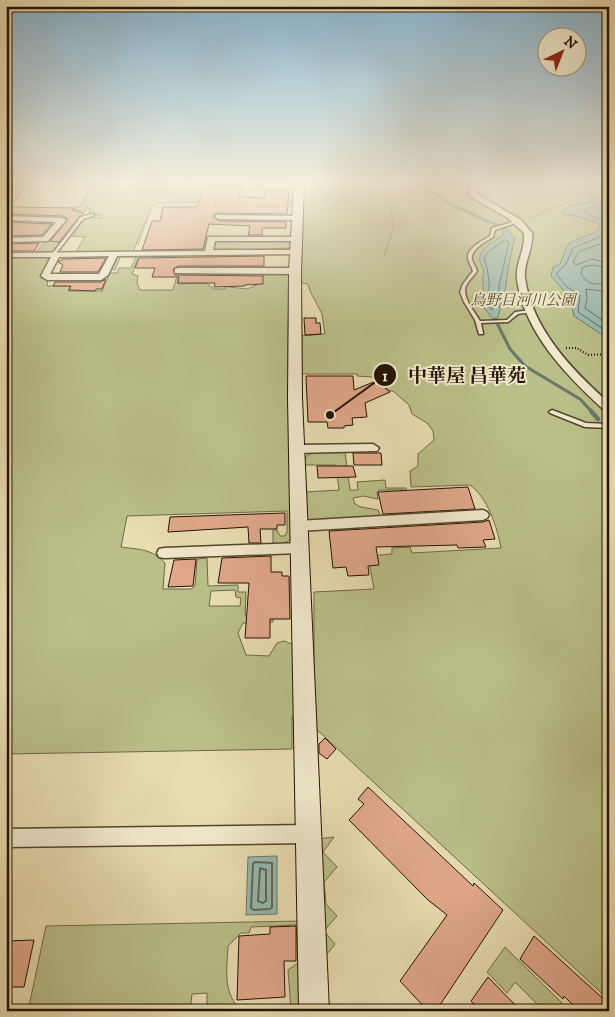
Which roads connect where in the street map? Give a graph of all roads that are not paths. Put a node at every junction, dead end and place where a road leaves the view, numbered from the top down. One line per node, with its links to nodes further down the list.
1 (52, 231): 6 (street)
2 (72, 231): 9 (lane)
3 (297, 231): 11 (street)
4 (493, 231): 14 (lane)
5 (527, 231): 13 (street)
6 (6, 240)
7 (208, 253): 10 (street); 11 (street); 11 (street)
8 (6, 254): 9 (street)
9 (54, 254): 10 (street); 10 (street)
10 (114, 254)
11 (296, 254): 12 (street); 20 (street)
12 (178, 272)
13 (531, 311): 14 (lane); 16 (street)
14 (480, 322): 15 (lane)
15 (482, 333)
16 (609, 409)
17 (552, 412): 18 (lane)
18 (609, 426)
19 (373, 448): 20 (street)
20 (296, 449): 22 (street)
21 (483, 515): 22 (street)
22 (298, 526): 23 (street)
23 (299, 548): 24 (street); 25 (street)
24 (164, 552)
25 (309, 834): 26 (street); 27 (street)
26 (6, 838)
27 (314, 1011)

